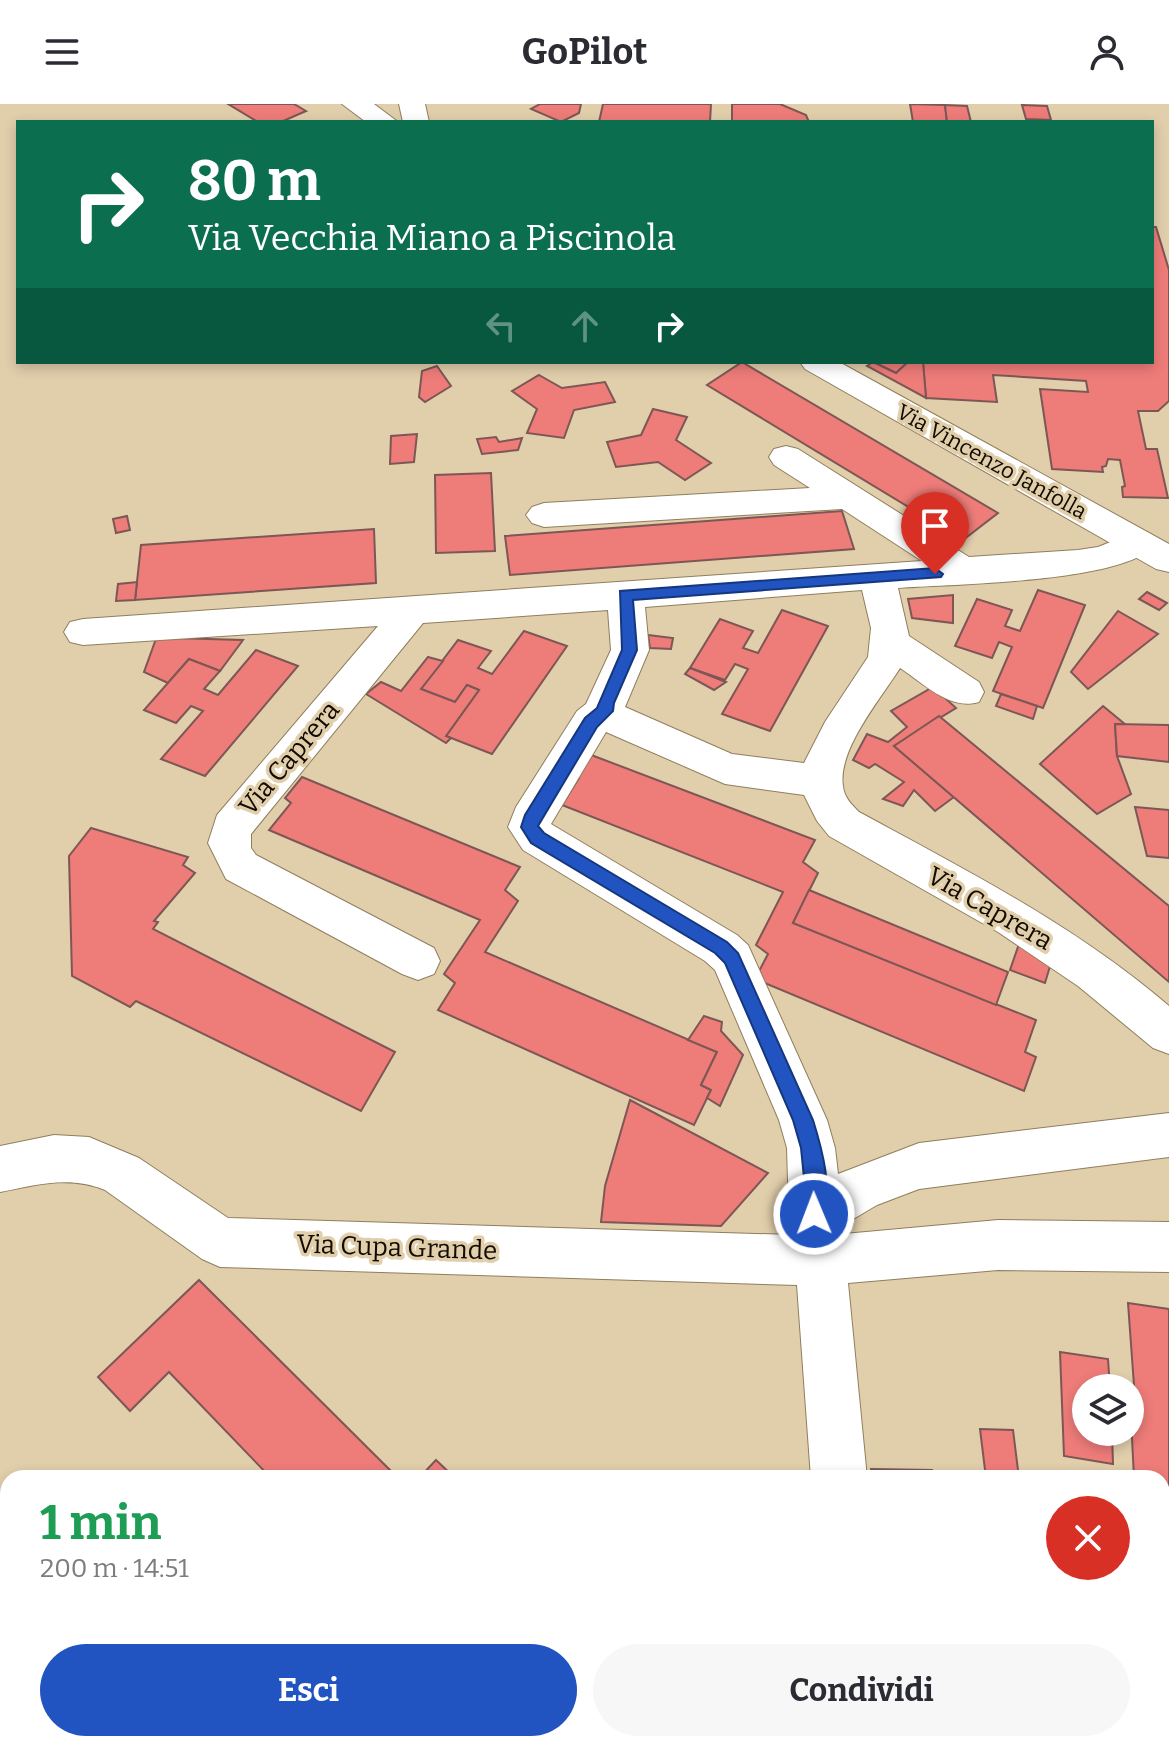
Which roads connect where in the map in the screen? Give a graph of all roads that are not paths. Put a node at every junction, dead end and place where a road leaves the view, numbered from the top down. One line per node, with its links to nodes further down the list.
1 (355, 104): 3 (street)
2 (394, 104): 4 (street)
3 (382, 120)
4 (407, 120)
5 (820, 364): 9 (street, Via Vincenzo Janfolla)
6 (786, 457): 7 (street)
7 (849, 497): 8 (street); 10 (street)
8 (544, 515)
9 (1153, 551): 10 (street)
10 (964, 571): 11 (street)
11 (877, 578): 12 (street); 15 (street)
12 (625, 595): 13 (street); 17 (street)
13 (412, 611): 14 (street); 19 (street, Via Caprera)
14 (83, 632)
15 (891, 643): 16 (street); 18 (street)
16 (965, 692)
17 (605, 711): 18 (street); 23 (street)
18 (821, 781): 20 (street, Via Caprera)
19 (418, 961)
20 (1169, 1034)
21 (1169, 1135): 23 (street)
22 (0, 1169): 23 (street, Via Cupa Grande)
23 (817, 1238): 24 (street, Via Cupa Grande); 25 (street)
24 (1169, 1247)
25 (838, 1470)

